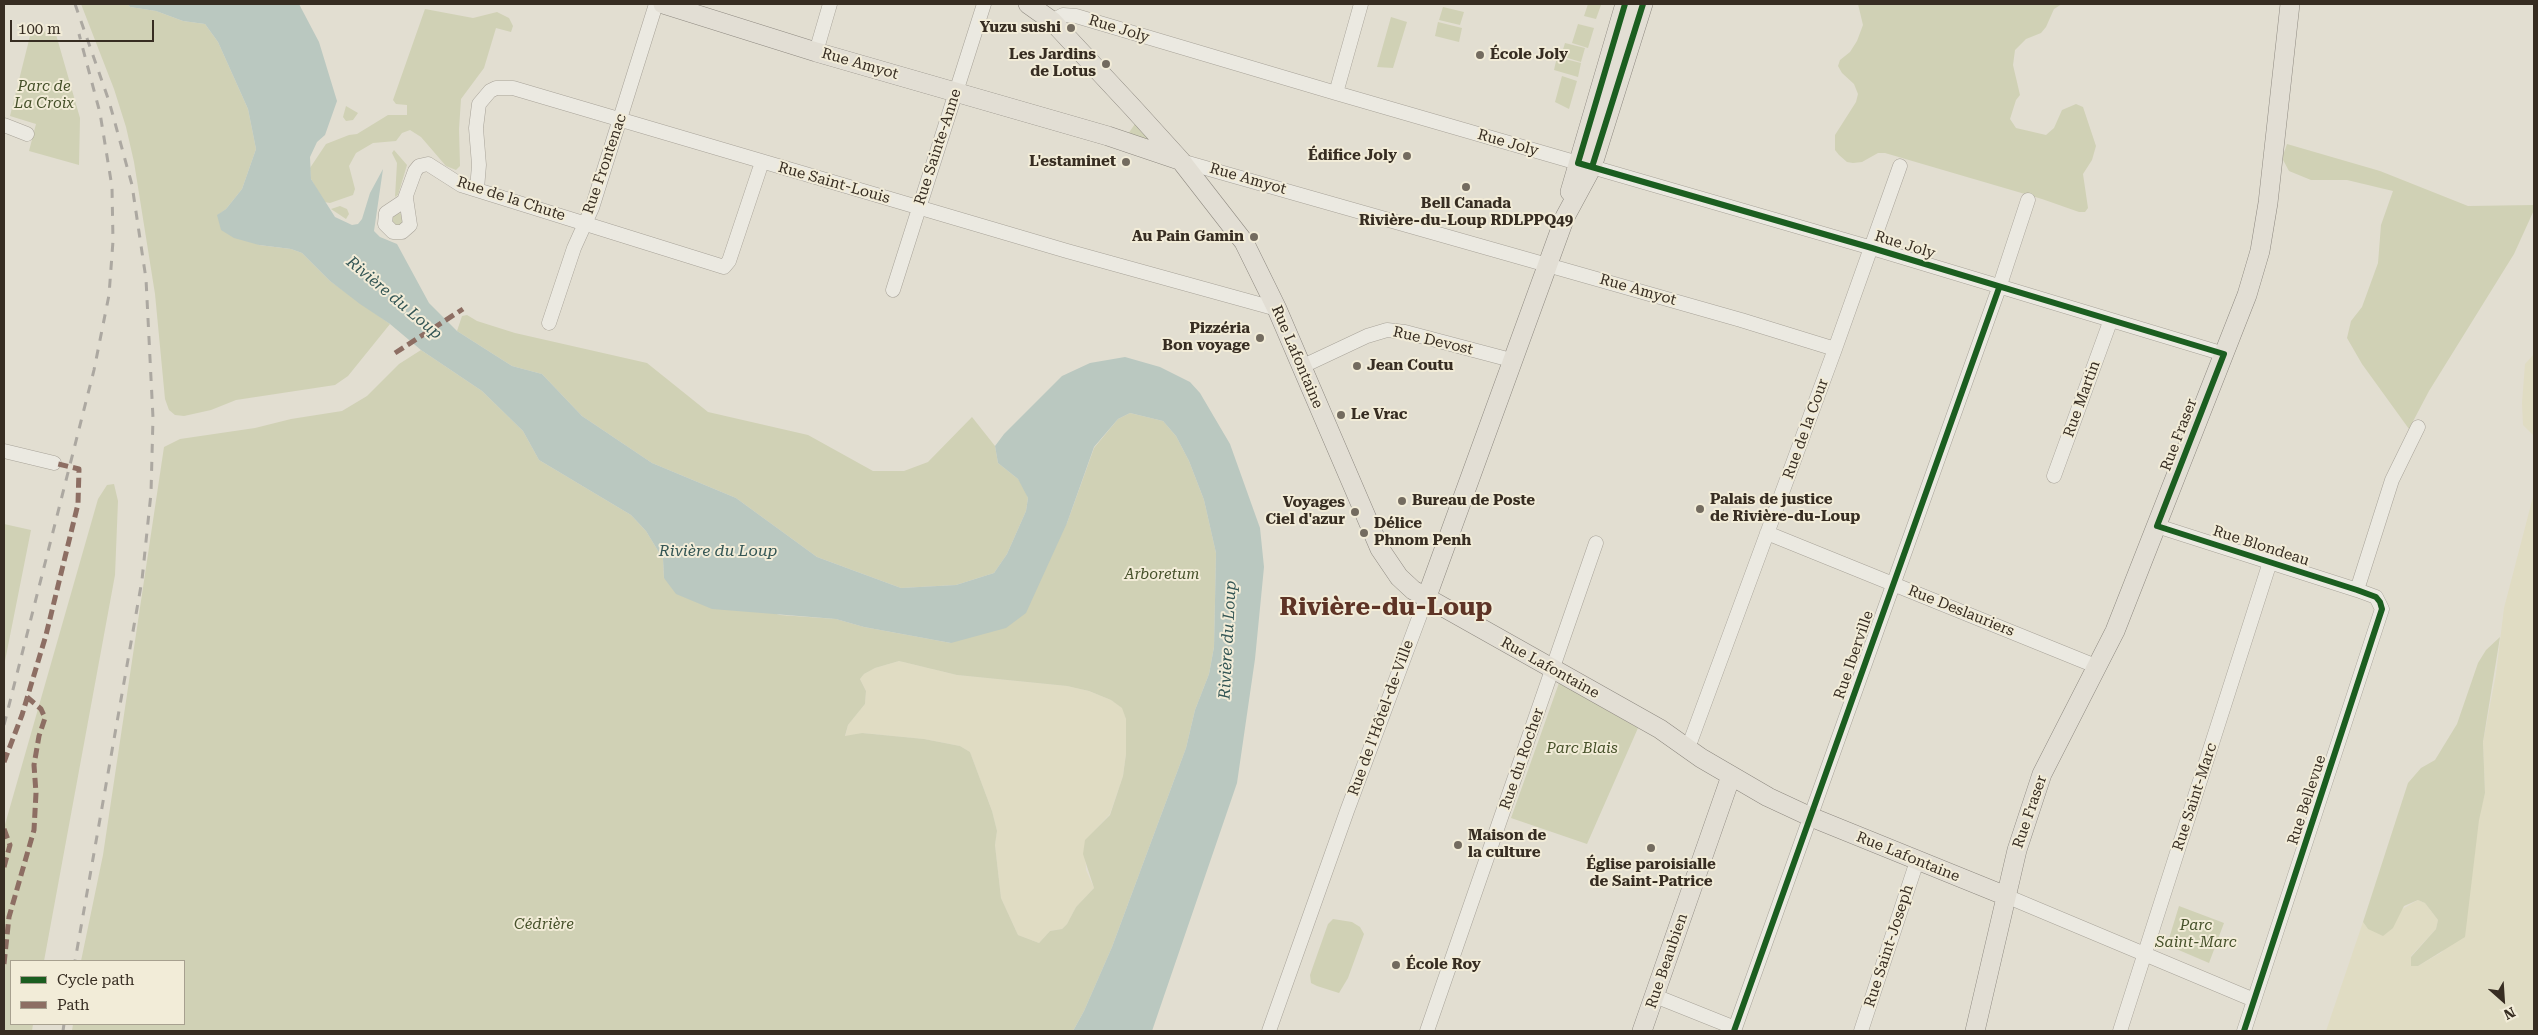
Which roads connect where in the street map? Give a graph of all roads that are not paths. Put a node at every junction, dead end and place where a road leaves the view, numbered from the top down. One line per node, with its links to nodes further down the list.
1 (656, 4): 15 (street, Rue Frontenac)
2 (663, 4): 11 (main road, Rue Amyot)
3 (830, 4): 11 (street)
4 (984, 4): 12 (street, Rue Sainte-Anne)
5 (1028, 4): 10 (main road, Rue Lafontaine)
6 (1361, 4): 13 (street)
7 (1625, 4): 21 (main road)
8 (1643, 4): 21 (main road)
9 (2290, 4): 36 (main road, Rue Fraser)
10 (1052, 21): 13 (street, Rue Joly); 14 (main road, Rue Lafontaine)
11 (816, 52): 12 (main road, Rue Amyot)
12 (956, 91): 18 (main road, Rue Amyot); 26 (street, Rue Sainte-Anne)
13 (1336, 93): 21 (street, Rue Joly)
14 (1133, 108): 18 (main road); 19 (main road, Rue Lafontaine)
15 (620, 121): 20 (street, Rue Saint-Louis); 23 (street, Rue Saint-Louis); 27 (street, Rue Frontenac)
16 (4, 125): 17 (street)
17 (27, 134)
18 (1108, 136): 19 (main road, Rue Amyot)
19 (1181, 161): 29 (street, Rue Amyot); 32 (main road, Rue Lafontaine)
20 (762, 162): 26 (street, Rue Saint-Louis); 27 (street, Rue de la Chute)
21 (1585, 165): 28 (street, Rue Joly); 29 (main road, Rue de l'Hôtel-de-Ville)
22 (1900, 166): 28 (street, Rue de la Cour)
23 (476, 189): 24 (street, Rue de la Chute); 27 (street, Rue de la Chute)
24 (406, 198)
25 (2028, 200): 30 (street, Rue Iberville)
26 (918, 208): 31 (street, Rue Sainte-Anne); 32 (street, Rue Saint-Louis)
27 (584, 223): 34 (street, Rue Frontenac)
28 (1872, 248): 30 (street, Rue Joly); 35 (street, Rue de la Cour)
29 (1547, 264): 35 (street, Rue Amyot); 37 (main road, Rue de l'Hôtel-de-Ville)
30 (1999, 288): 33 (street, Rue Joly); 47 (street, Rue Iberville)
31 (892, 290)
32 (1277, 309): 38 (main road, Rue Lafontaine)
33 (2110, 322): 36 (street, Rue Joly); 42 (street, Rue Martin)
34 (549, 323)
35 (1835, 350): 44 (street, Rue de la Cour)
36 (2224, 354): 43 (main road, Rue Fraser)
37 (1511, 360): 38 (street, Rue Devost); 49 (main road, Rue de l'Hôtel-de-Ville)
38 (1301, 367): 49 (main road, Rue Lafontaine)
39 (2418, 427): 48 (street)
40 (4, 451): 41 (street)
41 (54, 463)
42 (2054, 476)
43 (2157, 526): 46 (street, Rue Blondeau); 50 (main road, Rue Fraser)
44 (1767, 533): 47 (street, Rue Deslauriers); 52 (street, Rue de la Cour)
45 (1596, 543): 51 (street, Rue du Rocher)
46 (2270, 562): 48 (street, Rue Blondeau); 57 (street, Rue Saint-Marc)
47 (1893, 583): 50 (street, Rue Deslauriers); 54 (street, Rue Iberville)
48 (2357, 590): 59 (street, Rue Bellevue)
49 (1426, 598): 51 (main road, Rue Lafontaine); 60 (street, Rue de l'Hôtel-de-Ville)
50 (2098, 667): 56 (main road, Rue Fraser)
51 (1553, 670): 52 (main road, Rue Lafontaine); 62 (street, Rue du Rocher)
52 (1688, 748): 53 (main road, Rue Lafontaine)
53 (1731, 776): 54 (main road, Rue Lafontaine); 58 (main road, Rue Beaubien)
54 (1810, 817): 55 (main road, Rue Lafontaine); 61 (street, Rue Iberville)
55 (1917, 861): 56 (main road, Rue Lafontaine); 64 (street, Rue Saint-Joseph)
56 (2006, 896): 57 (street, Rue Lafontaine); 65 (main road, Rue Fraser)
57 (2145, 954): 59 (street, Rue Lafontaine); 66 (street, Rue Saint-Marc)
58 (1655, 996): 61 (street); 63 (main road, Rue Beaubien)
59 (2254, 1000): 67 (street, Rue Bellevue)
60 (1274, 1029)
61 (1734, 1030)
62 (1427, 1031)
63 (1642, 1031)
64 (1861, 1031)
65 (1975, 1031)
66 (2120, 1031)
67 (2244, 1031)

